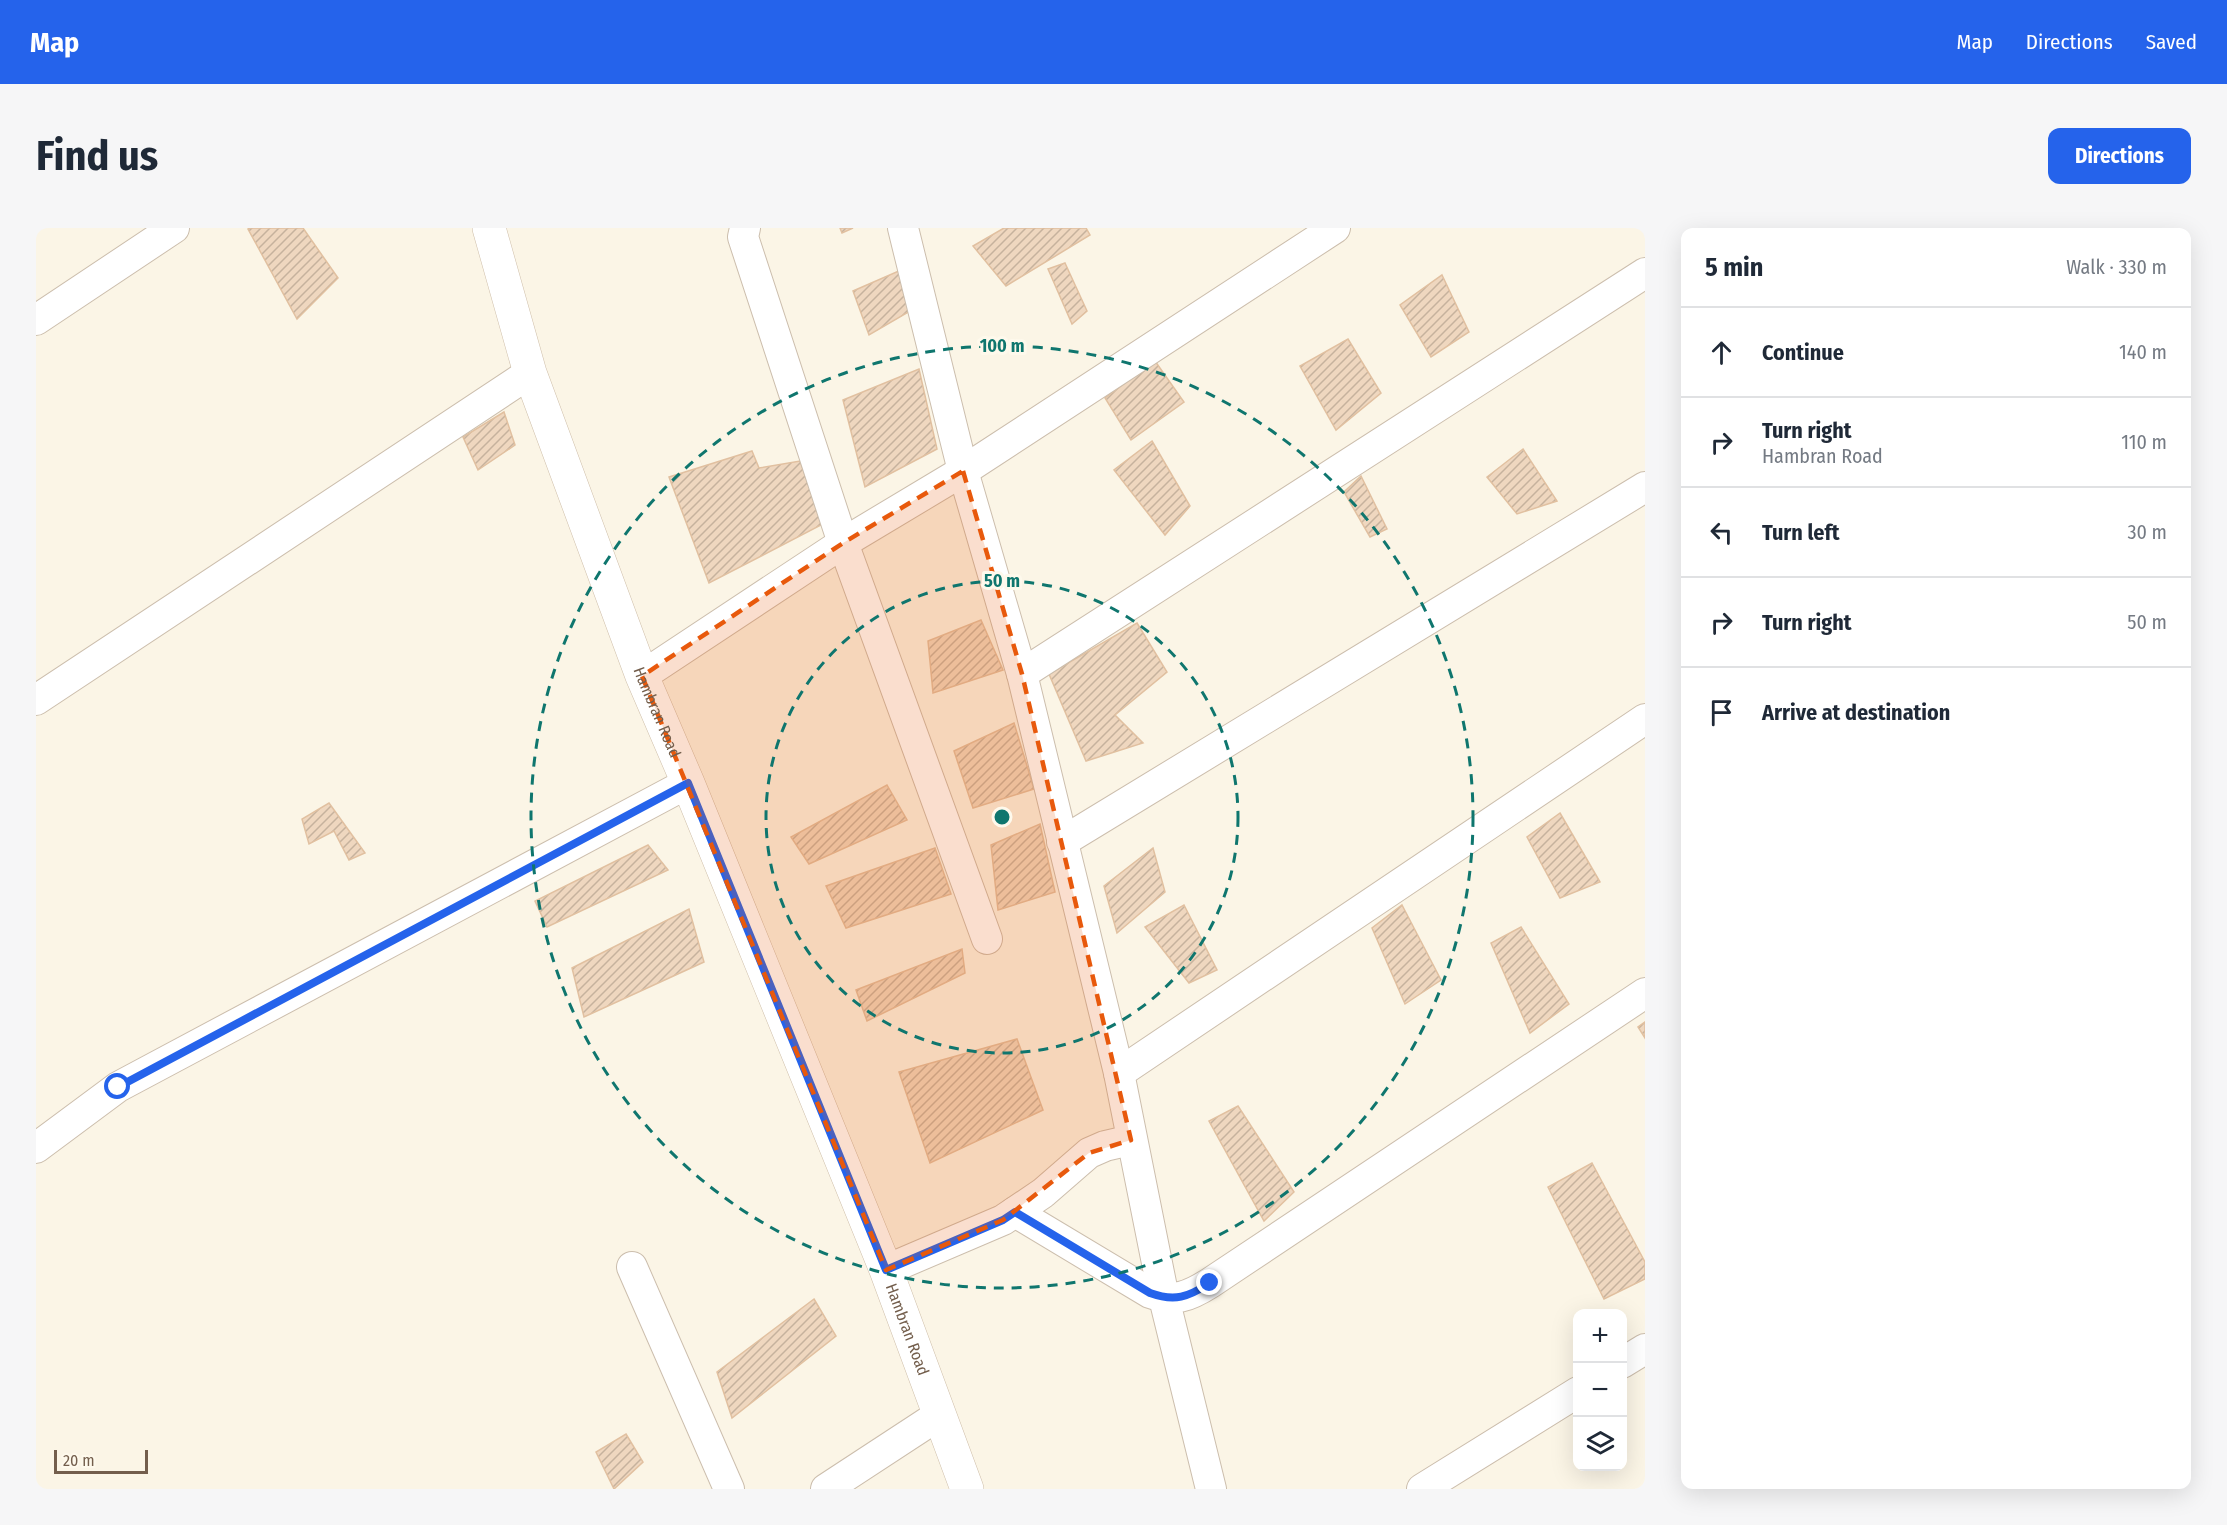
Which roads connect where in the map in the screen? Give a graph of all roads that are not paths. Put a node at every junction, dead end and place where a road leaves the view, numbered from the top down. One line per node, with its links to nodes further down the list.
1 (174, 228): 7 (street)
2 (489, 228): 8 (main road, Hambran Road)
3 (745, 228): 11 (street)
4 (903, 228): 9 (street)
5 (1335, 228): 9 (street)
6 (1645, 273): 12 (street)
7 (36, 320)
8 (530, 373): 13 (main road, Hambran Road); 14 (street)
9 (963, 471): 11 (street); 12 (street)
10 (1645, 487): 17 (street)
11 (843, 543): 13 (street); 18 (street)
12 (1022, 674): 17 (street)
13 (642, 676): 16 (main road, Hambran Road)
14 (36, 700)
15 (1645, 719): 20 (street)
16 (688, 783): 22 (street); 25 (main road, Hambran Road)
17 (1062, 842): 20 (street)
18 (987, 939)
19 (1645, 993): 26 (street)
20 (1119, 1073): 21 (street)
21 (1131, 1140): 23 (street); 26 (street)
22 (36, 1148)
23 (1015, 1212): 25 (street); 26 (street)
24 (632, 1267): 31 (street)
25 (886, 1270): 30 (main road, Hambran Road)
26 (1164, 1298): 34 (street)
27 (1645, 1349): 28 (street)
28 (1627, 1360)
29 (1573, 1395): 35 (street)
30 (939, 1415): 32 (street); 33 (main road, Hambran Road)
31 (729, 1489)
32 (826, 1489)
33 (967, 1489)
34 (1211, 1489)
35 (1422, 1489)

